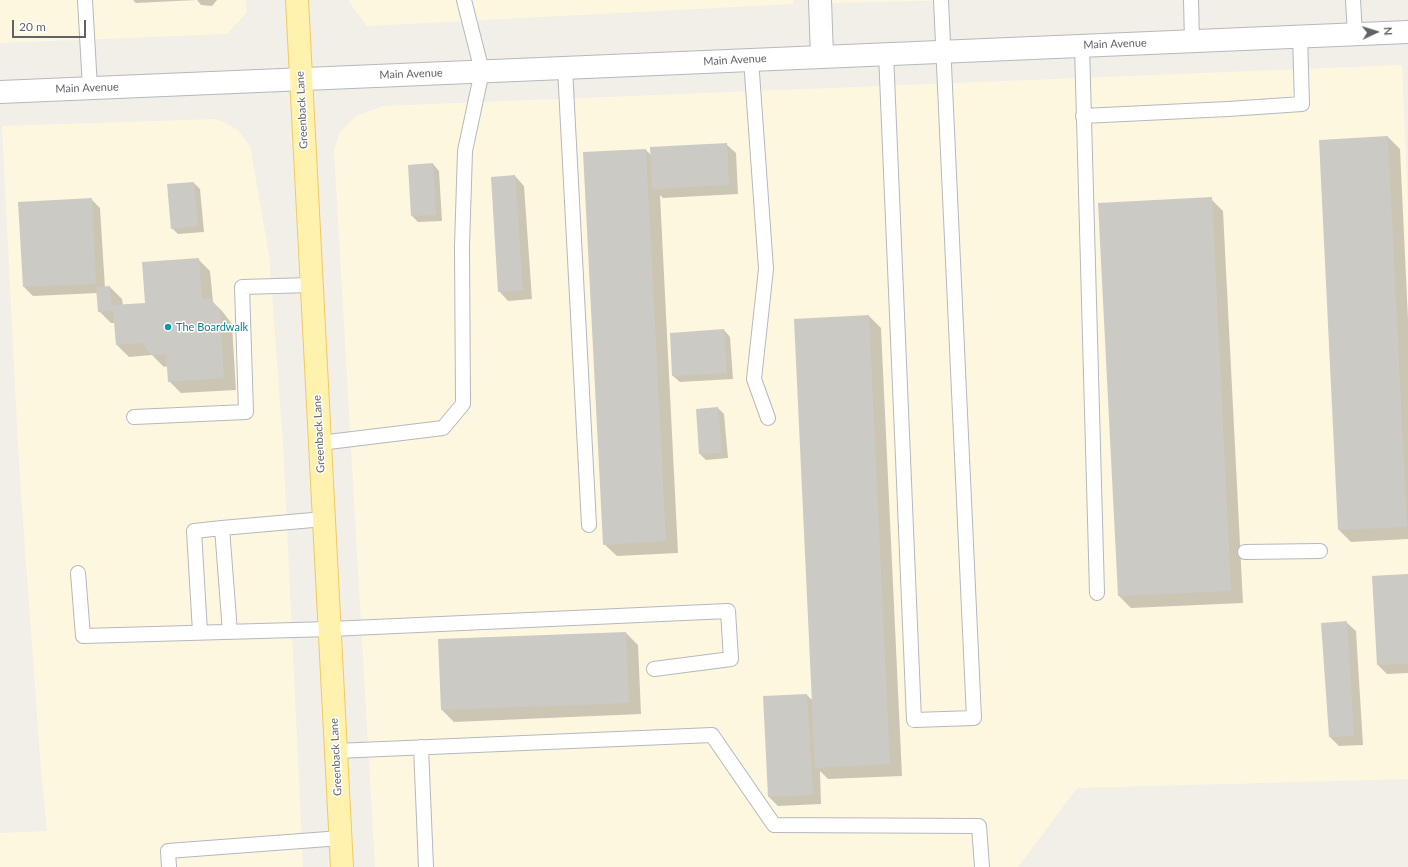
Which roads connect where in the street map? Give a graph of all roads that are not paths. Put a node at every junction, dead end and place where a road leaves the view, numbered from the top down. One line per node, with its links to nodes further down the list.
1 (85, 0): 20 (lane)
2 (297, 0): 19 (main road, Greenback Lane)
3 (464, 0): 18 (lane)
4 (820, 0): 15 (street)
5 (941, 0): 13 (lane)
6 (1191, 0): 11 (lane)
7 (1353, 0): 9 (lane)
8 (1408, 32): 9 (street, Main Avenue)
9 (1355, 34): 10 (street, Main Avenue)
10 (1300, 36): 11 (street, Main Avenue); 22 (lane)
11 (1192, 41): 12 (street, Main Avenue)
12 (1082, 46): 13 (street, Main Avenue); 22 (lane)
13 (942, 51): 14 (street, Main Avenue); 14 (lane)
14 (886, 53): 15 (street, Main Avenue)
15 (822, 56): 16 (street, Main Avenue)
16 (751, 59): 17 (street, Main Avenue); 25 (lane)
17 (565, 68): 18 (street, Main Avenue); 28 (lane)
18 (482, 71): 19 (street, Main Avenue); 26 (lane)
19 (300, 79): 20 (street, Main Avenue); 23 (main road, Greenback Lane)
20 (90, 88): 21 (street, Main Avenue)
21 (0, 92)
22 (1083, 116): 33 (lane)
23 (311, 285): 24 (lane); 26 (main road, Greenback Lane)
24 (134, 417)
25 (768, 418)
26 (320, 443): 27 (main road, Greenback Lane)
27 (324, 519): 29 (lane); 34 (main road, Greenback Lane)
28 (589, 525)
29 (222, 528): 35 (lane); 36 (lane)
30 (1320, 551): 31 (lane)
31 (1245, 552)
32 (78, 573): 35 (lane)
33 (1097, 594)
34 (330, 629): 36 (lane); 37 (lane); 39 (main road, Greenback Lane)
35 (200, 632): 36 (lane)
36 (230, 632)
37 (654, 669)
38 (421, 747): 39 (lane); 43 (lane); 44 (lane)
39 (336, 751): 40 (main road, Greenback Lane)
40 (341, 838): 41 (lane); 42 (main road, Greenback Lane)
41 (169, 867)
42 (342, 867)
43 (426, 867)
44 (982, 867)

